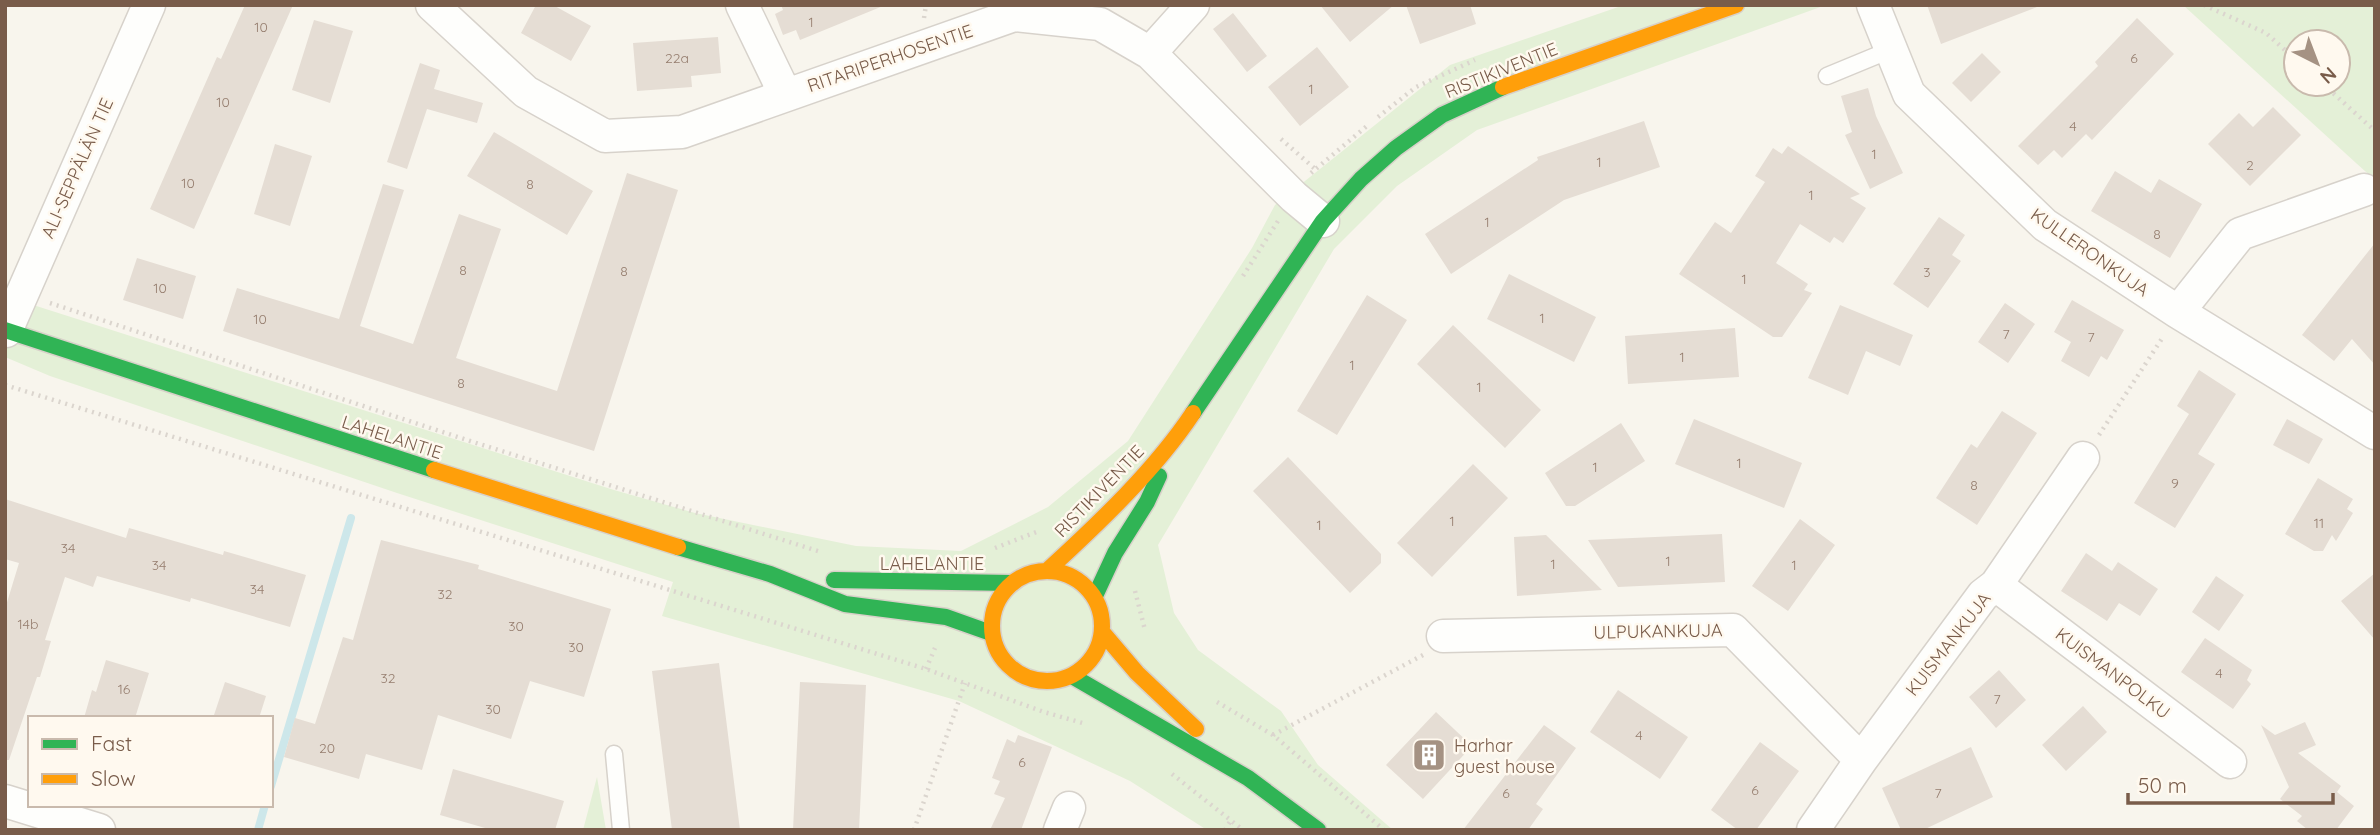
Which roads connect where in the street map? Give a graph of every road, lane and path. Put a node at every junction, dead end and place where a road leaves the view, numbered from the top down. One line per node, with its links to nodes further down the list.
1 (149, 5): 19 (street, ALI-SEPPÄLÄN TIE)
2 (432, 5): 14 (street, RITARIPERHOSENTIE)
3 (742, 5): 14 (street)
4 (1193, 5): 12 (street)
5 (1736, 5): 18 (main road, RISTIKIVENTIE)
6 (1873, 5): 11 (street, KULLERONKUJA)
7 (2203, 5): 10 (path)
8 (933, 13): 9 (path)
9 (911, 22)
10 (2282, 47)
11 (1890, 50): 13 (lane); 20 (street, KULLERONKUJA)
12 (1150, 53): 14 (street, RITARIPERHOSENTIE); 18 (street, RITARIPERHOSENTIE)
13 (1827, 76)
14 (785, 94)
15 (2338, 98): 16 (path)
16 (2375, 131)
17 (2364, 190): 20 (street)
18 (1323, 221): 24 (main road, RISTIKIVENTIE)
19 (21, 295): 21 (street, ALI-SEPPÄLÄN TIE); 26 (path)
20 (2178, 312): 23 (street, KULLERONKUJA); 25 (path)
21 (6, 331): 28 (main road, LAHELANTIE)
22 (5, 385): 36 (path)
23 (2375, 433)
24 (1176, 439): 27 (main road, RISTIKIVENTIE); 31 (main road, RISTIKIVENTIE)
25 (2083, 458): 30 (street, KUISMANKUJA)
26 (827, 553)
27 (1049, 569): 29 (main road); 31 (main road)
28 (770, 574): 29 (main road, LAHELANTIE); 33 (main road, LAHELANTIE)
29 (1010, 583): 33 (main road)
30 (1996, 585): 41 (street, KUISMANKUJA); 42 (street, KUISMANPOLKU)
31 (1096, 596): 32 (main road)
32 (1103, 633): 35 (main road); 44 (main road)
33 (991, 634): 35 (main road)
34 (1443, 636): 39 (path); 41 (street, ULPUKANKUJA)
35 (1072, 676): 44 (main road)
36 (965, 683): 38 (path); 49 (path)
37 (1209, 697): 39 (path)
38 (1095, 727)
39 (1273, 735): 53 (path)
40 (614, 754): 48 (lane)
41 (1861, 760): 54 (street, KUISMANKUJA)
42 (2230, 762)
43 (1164, 769): 46 (path)
44 (1248, 778): 52 (main road)
45 (5, 801): 47 (street)
46 (1231, 820): 50 (path); 51 (path)
47 (99, 830)
48 (621, 830)
49 (914, 830)
50 (1225, 830)
51 (1243, 830)
52 (1318, 830)
53 (1384, 830)
54 (1814, 830)

